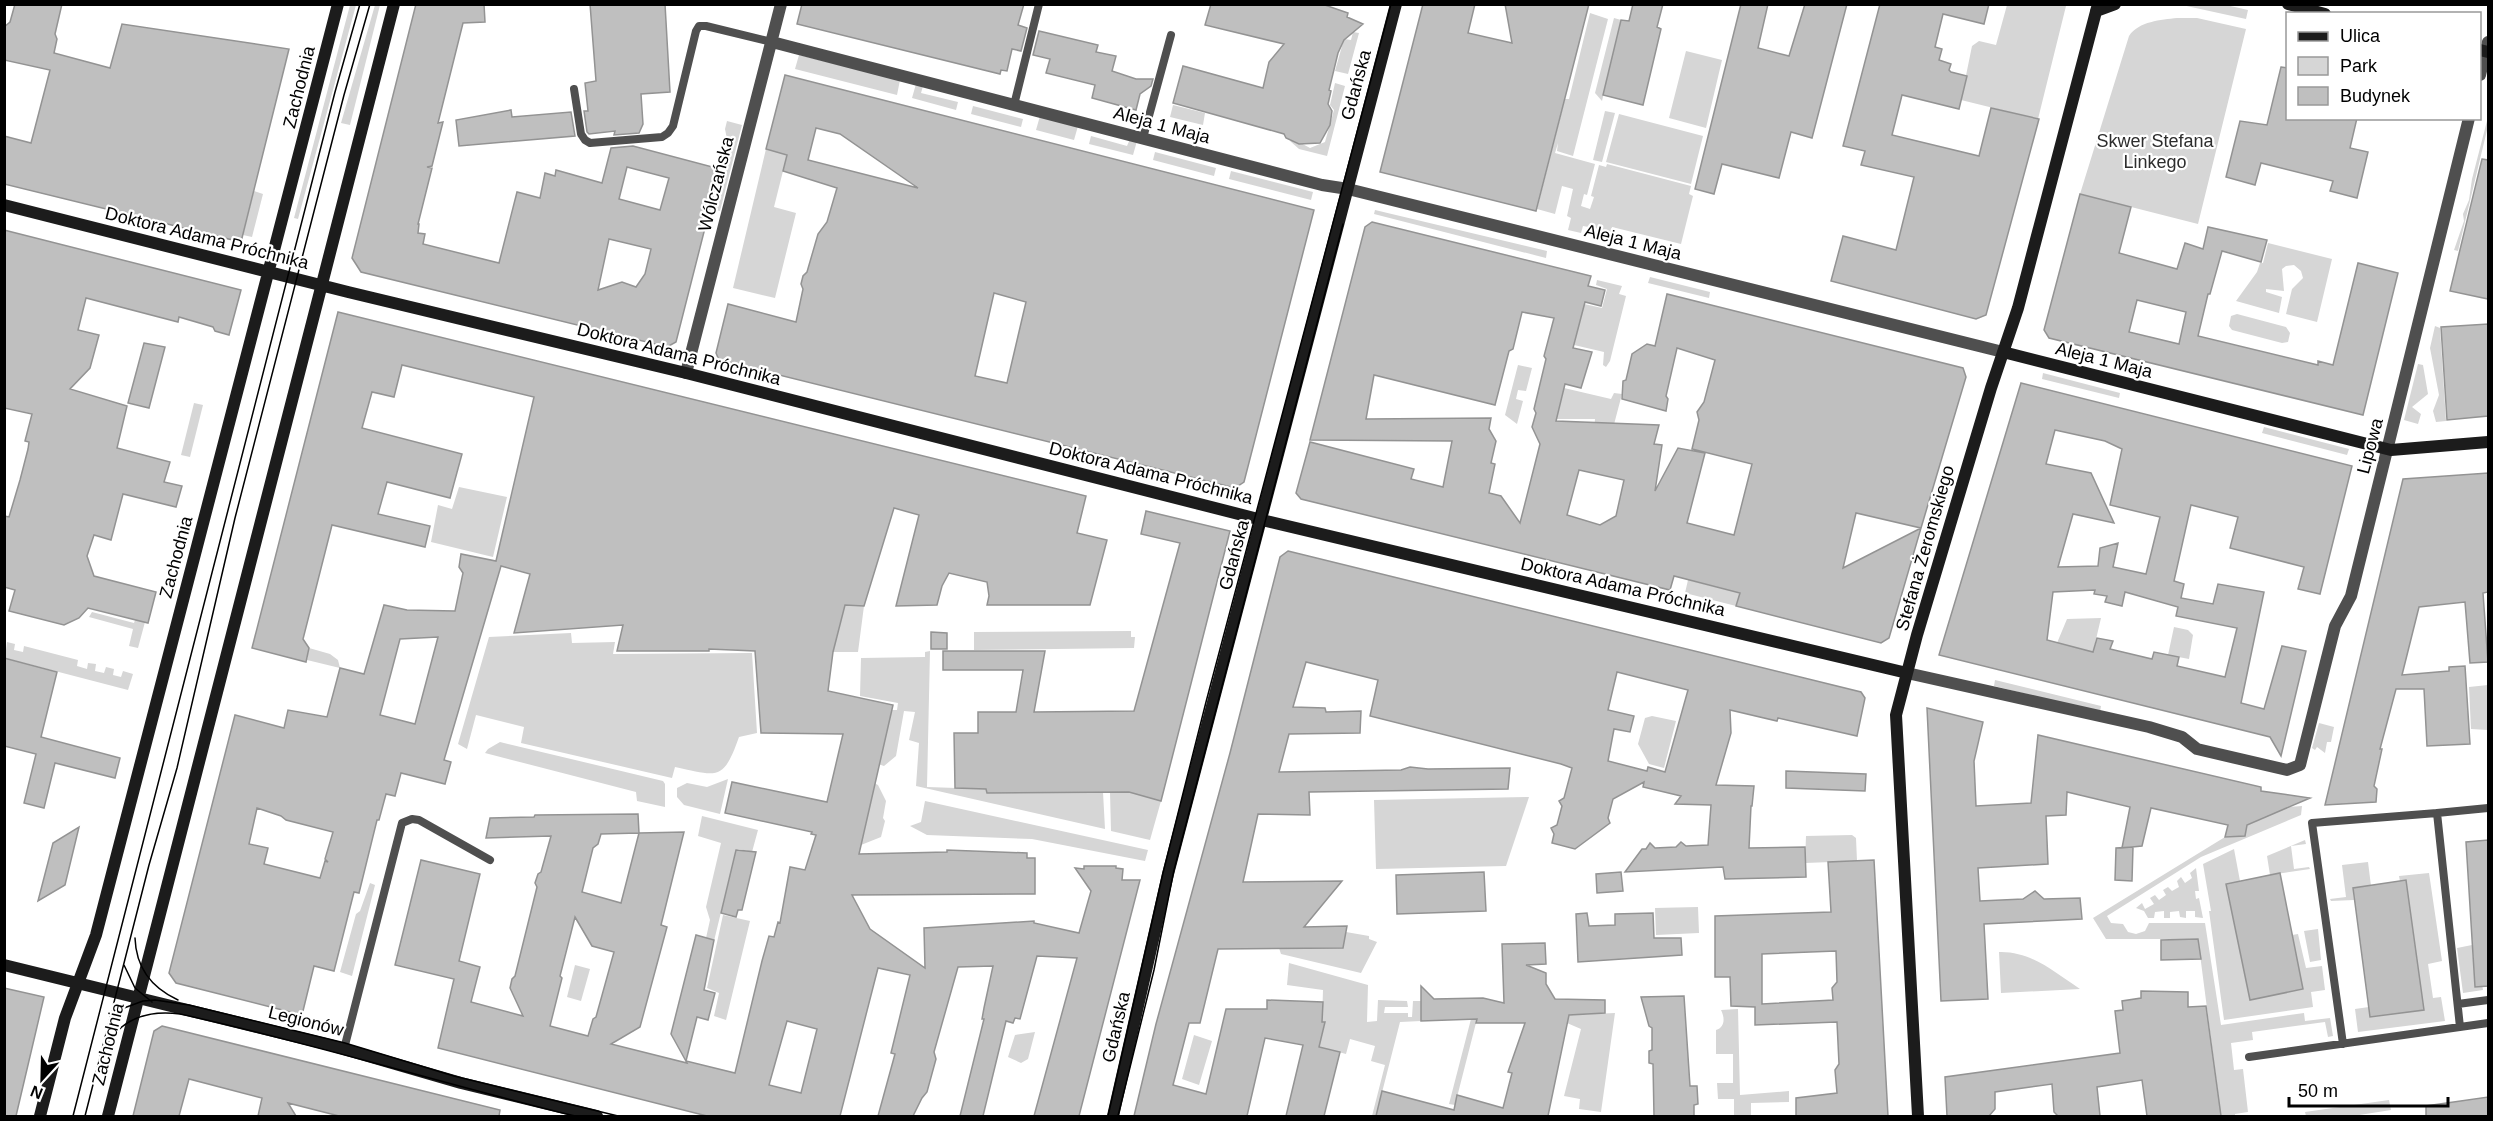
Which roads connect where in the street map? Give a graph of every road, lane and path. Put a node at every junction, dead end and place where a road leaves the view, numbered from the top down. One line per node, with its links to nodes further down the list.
1 (338, 4): 20 (street, Zachodnia)
2 (394, 4): 21 (street, Zachodnia)
3 (781, 4): 11 (street, Wólczańska)
4 (1039, 4): 15 (lane)
5 (1396, 4): 18 (street, Gdańska)
6 (2115, 4): 8 (street)
7 (2288, 4): 9 (street)
8 (2097, 8): 22 (street, Stefana Żeromskiego)
9 (2318, 12)
10 (1171, 35): 17 (lane)
11 (772, 42): 14 (lane); 15 (street, Aleja 1 Maja); 23 (street, Wólczańska)
12 (2486, 49): 13 (street)
13 (2481, 71)
14 (574, 89)
15 (1014, 105): 17 (street, Aleja 1 Maja)
16 (2469, 120): 25 (street, Lipowa)
17 (1143, 138): 18 (street, Aleja 1 Maja)
18 (1348, 189): 22 (street, Aleja 1 Maja); 26 (street, Gdańska)
19 (4, 205): 20 (street, Doktora Adama Próchnika)
20 (269, 273): 21 (street, Doktora Adama Próchnika); 33 (street, Zachodnia)
21 (322, 286): 23 (street, Doktora Adama Próchnika); 34 (street, Zachodnia)
22 (2003, 352): 25 (street, Aleja 1 Maja); 27 (street, Stefana Żeromskiego)
23 (686, 373): 26 (street, Doktora Adama Próchnika)
24 (2488, 442): 25 (street, Aleja 1 Maja)
25 (2386, 449): 28 (street, Lipowa)
26 (1262, 520): 27 (street, Doktora Adama Próchnika); 45 (street, Gdańska)
27 (1907, 674): 28 (street, Doktora Adama Próchnika); 46 (street, Stefana Żeromskiego)
28 (2287, 770)
29 (2488, 808): 30 (lane)
30 (2437, 813): 36 (lane); 39 (lane)
31 (490, 860): 40 (lane)
32 (4, 965): 33 (street, Legionów)
33 (78, 983): 34 (street, Legionów); 42 (street, Zachodnia)
34 (138, 998): 40 (street, Legionów); 43 (street, Zachodnia)
35 (2488, 1000): 36 (lane)
36 (2458, 1004): 38 (lane)
37 (2488, 1023): 38 (lane)
38 (2460, 1027): 39 (lane)
39 (2343, 1044): 41 (lane)
40 (344, 1049): 44 (street, Legionów)
41 (2249, 1057)
42 (40, 1116)
43 (108, 1116)
44 (597, 1116)
45 (1113, 1116)
46 (1918, 1116)

